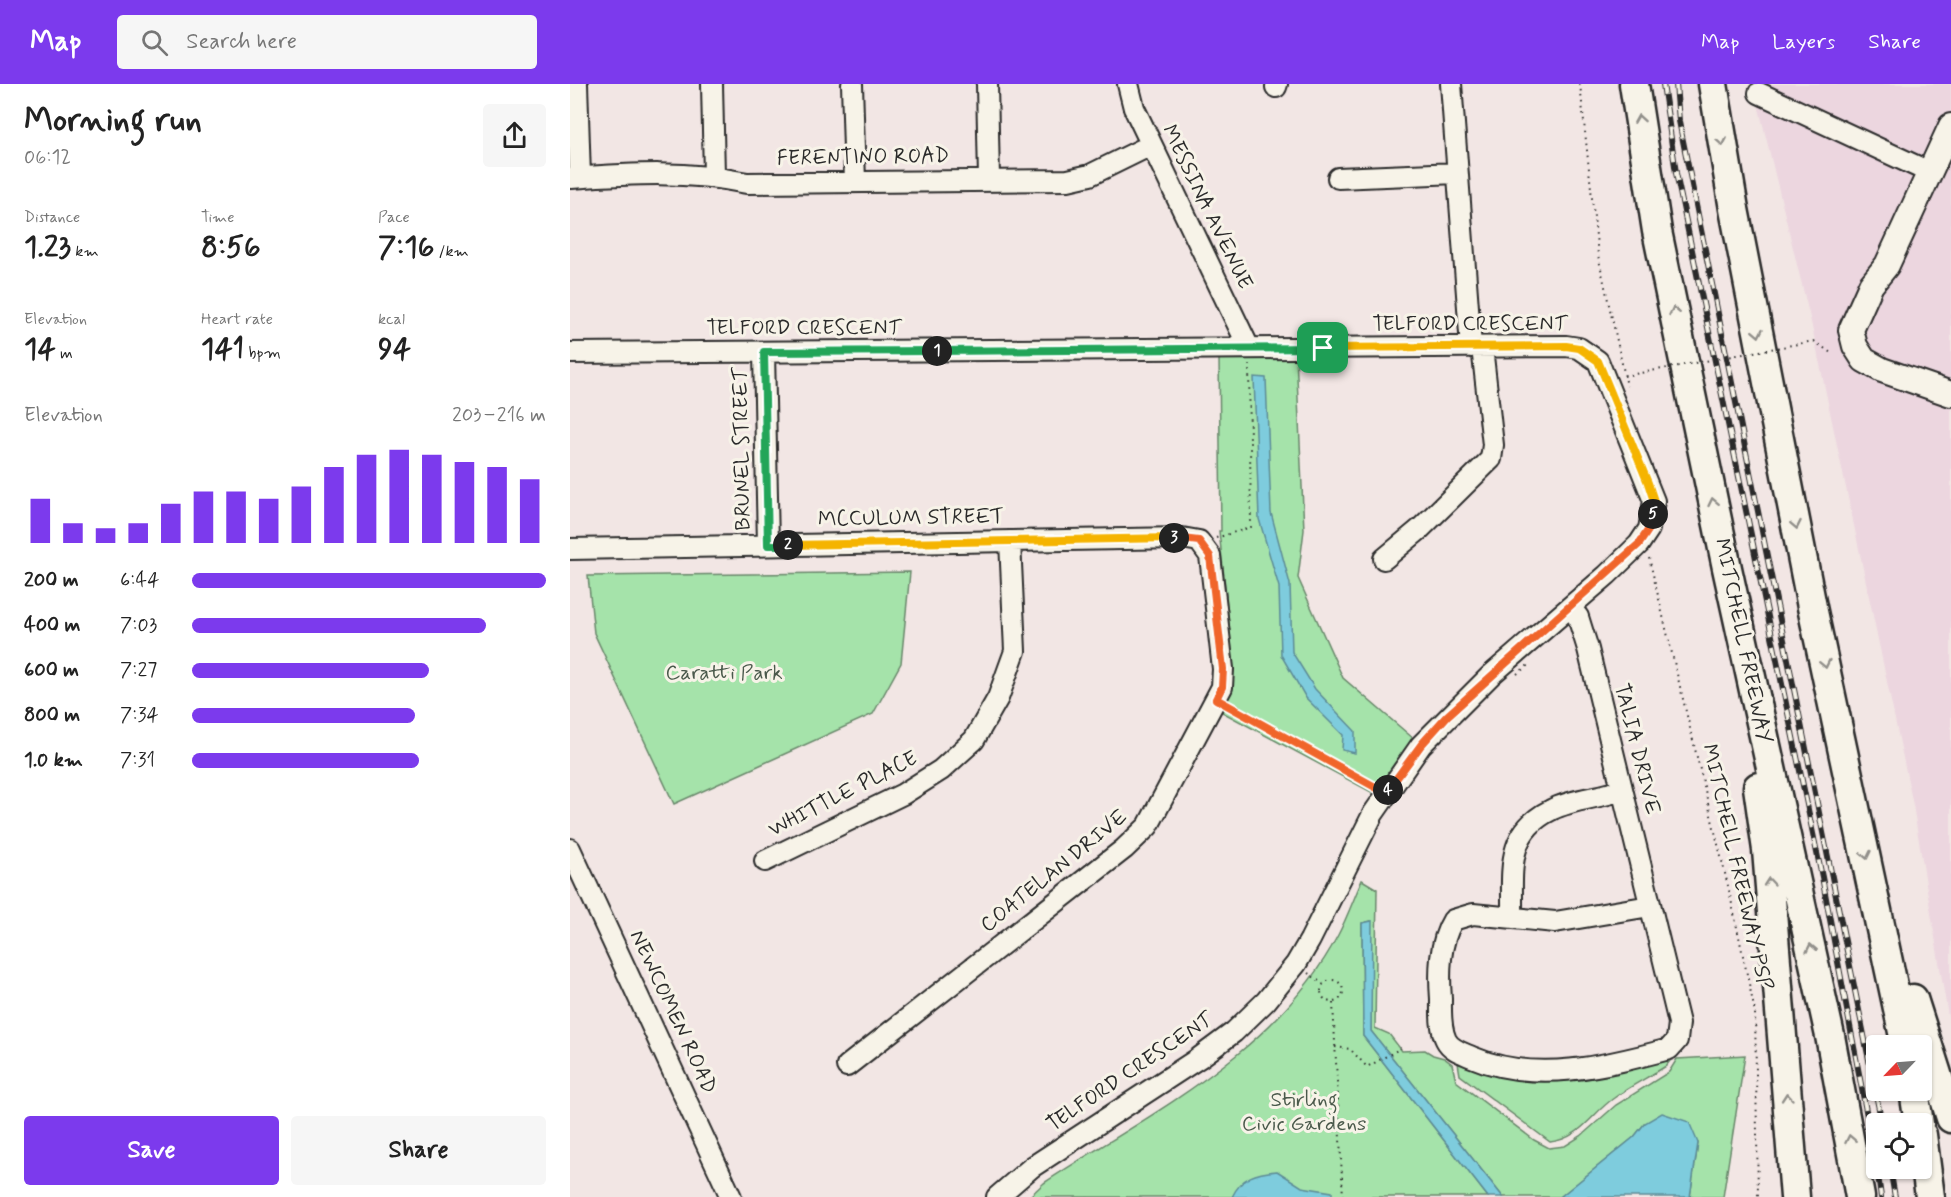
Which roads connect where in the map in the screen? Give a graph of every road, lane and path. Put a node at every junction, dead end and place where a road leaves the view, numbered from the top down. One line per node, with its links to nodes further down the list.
1 (577, 84): 16 (street)
2 (712, 84): 15 (street)
3 (852, 84): 19 (street)
4 (987, 84): 18 (street)
5 (1128, 84): 12 (street, MESSINA AVENUE)
6 (1451, 84): 14 (street)
7 (1580, 84): 20 (path)
8 (1634, 84): 34 (highway, MITCHELL FREEWAY, one-way to 8)
9 (1713, 84): 41 (highway, one-way to 41)
10 (1759, 93): 13 (street)
11 (1951, 126): 13 (main road)
12 (1151, 145): 18 (street, FERENTINO ROAD); 22 (street, MESSINA AVENUE)
13 (1929, 172): 27 (main road)
14 (1458, 173): 17 (street); 21 (street)
15 (714, 176): 16 (street, FERENTINO ROAD); 19 (street, FERENTINO ROAD)
16 (575, 178)
17 (1338, 178)
18 (989, 179): 19 (street, FERENTINO ROAD)
19 (855, 182)
20 (1618, 340)
21 (1476, 347): 22 (street, TELFORD CRESCENT); 33 (street); 35 (street, TELFORD CRESCENT)
22 (1249, 348): 23 (street, TELFORD CRESCENT); 30 (path)
23 (764, 352): 25 (street, TELFORD CRESCENT); 29 (street, BRUNEL STREET)
24 (1831, 352): 26 (path, bridge)
25 (570, 353)
26 (1624, 376)
27 (1940, 389)
28 (1010, 541): 29 (street, MCCULUM STREET); 30 (street, MCCULUM STREET); 40 (street, WHITTLE PLACE)
29 (768, 545): 31 (street, MCCULUM STREET)
30 (1213, 547): 36 (street, COATELAN DRIVE)
31 (570, 549)
32 (1647, 549): 56 (path, MITCHELL FREEWAY PSP)
33 (1384, 559)
34 (1734, 600): 57 (highway, one-way to 34); 58 (highway, MITCHELL FREEWAY, one-way to 34)
35 (1570, 607): 37 (street, TALIA DRIVE); 38 (street, TELFORD CRESCENT)
36 (1216, 699): 38 (path); 50 (street, COATELAN DRIVE)
37 (1622, 790): 42 (street, TALIA DRIVE); 43 (street)
38 (1386, 793): 54 (street, TELFORD CRESCENT)
39 (570, 849): 53 (street, NEWCOMEN ROAD)
40 (765, 861)
41 (1875, 896): 47 (highway); 51 (highway)
42 (1650, 906): 43 (street, TALIA DRIVE); 43 (street, TALIA DRIVE)
43 (1512, 918)
44 (1307, 972): 45 (path)
45 (1323, 984): 46 (path); 46 (path)
46 (1333, 1003): 48 (path)
47 (1904, 1035)
48 (1335, 1047): 49 (path); 55 (path)
49 (1401, 1048)
50 (847, 1065)
51 (1951, 1118)
52 (1928, 1179): 59 (highway)
53 (731, 1197)
54 (997, 1197)
55 (1343, 1197)
56 (1758, 1197)
57 (1795, 1197)
58 (1860, 1197)
59 (1930, 1197)

